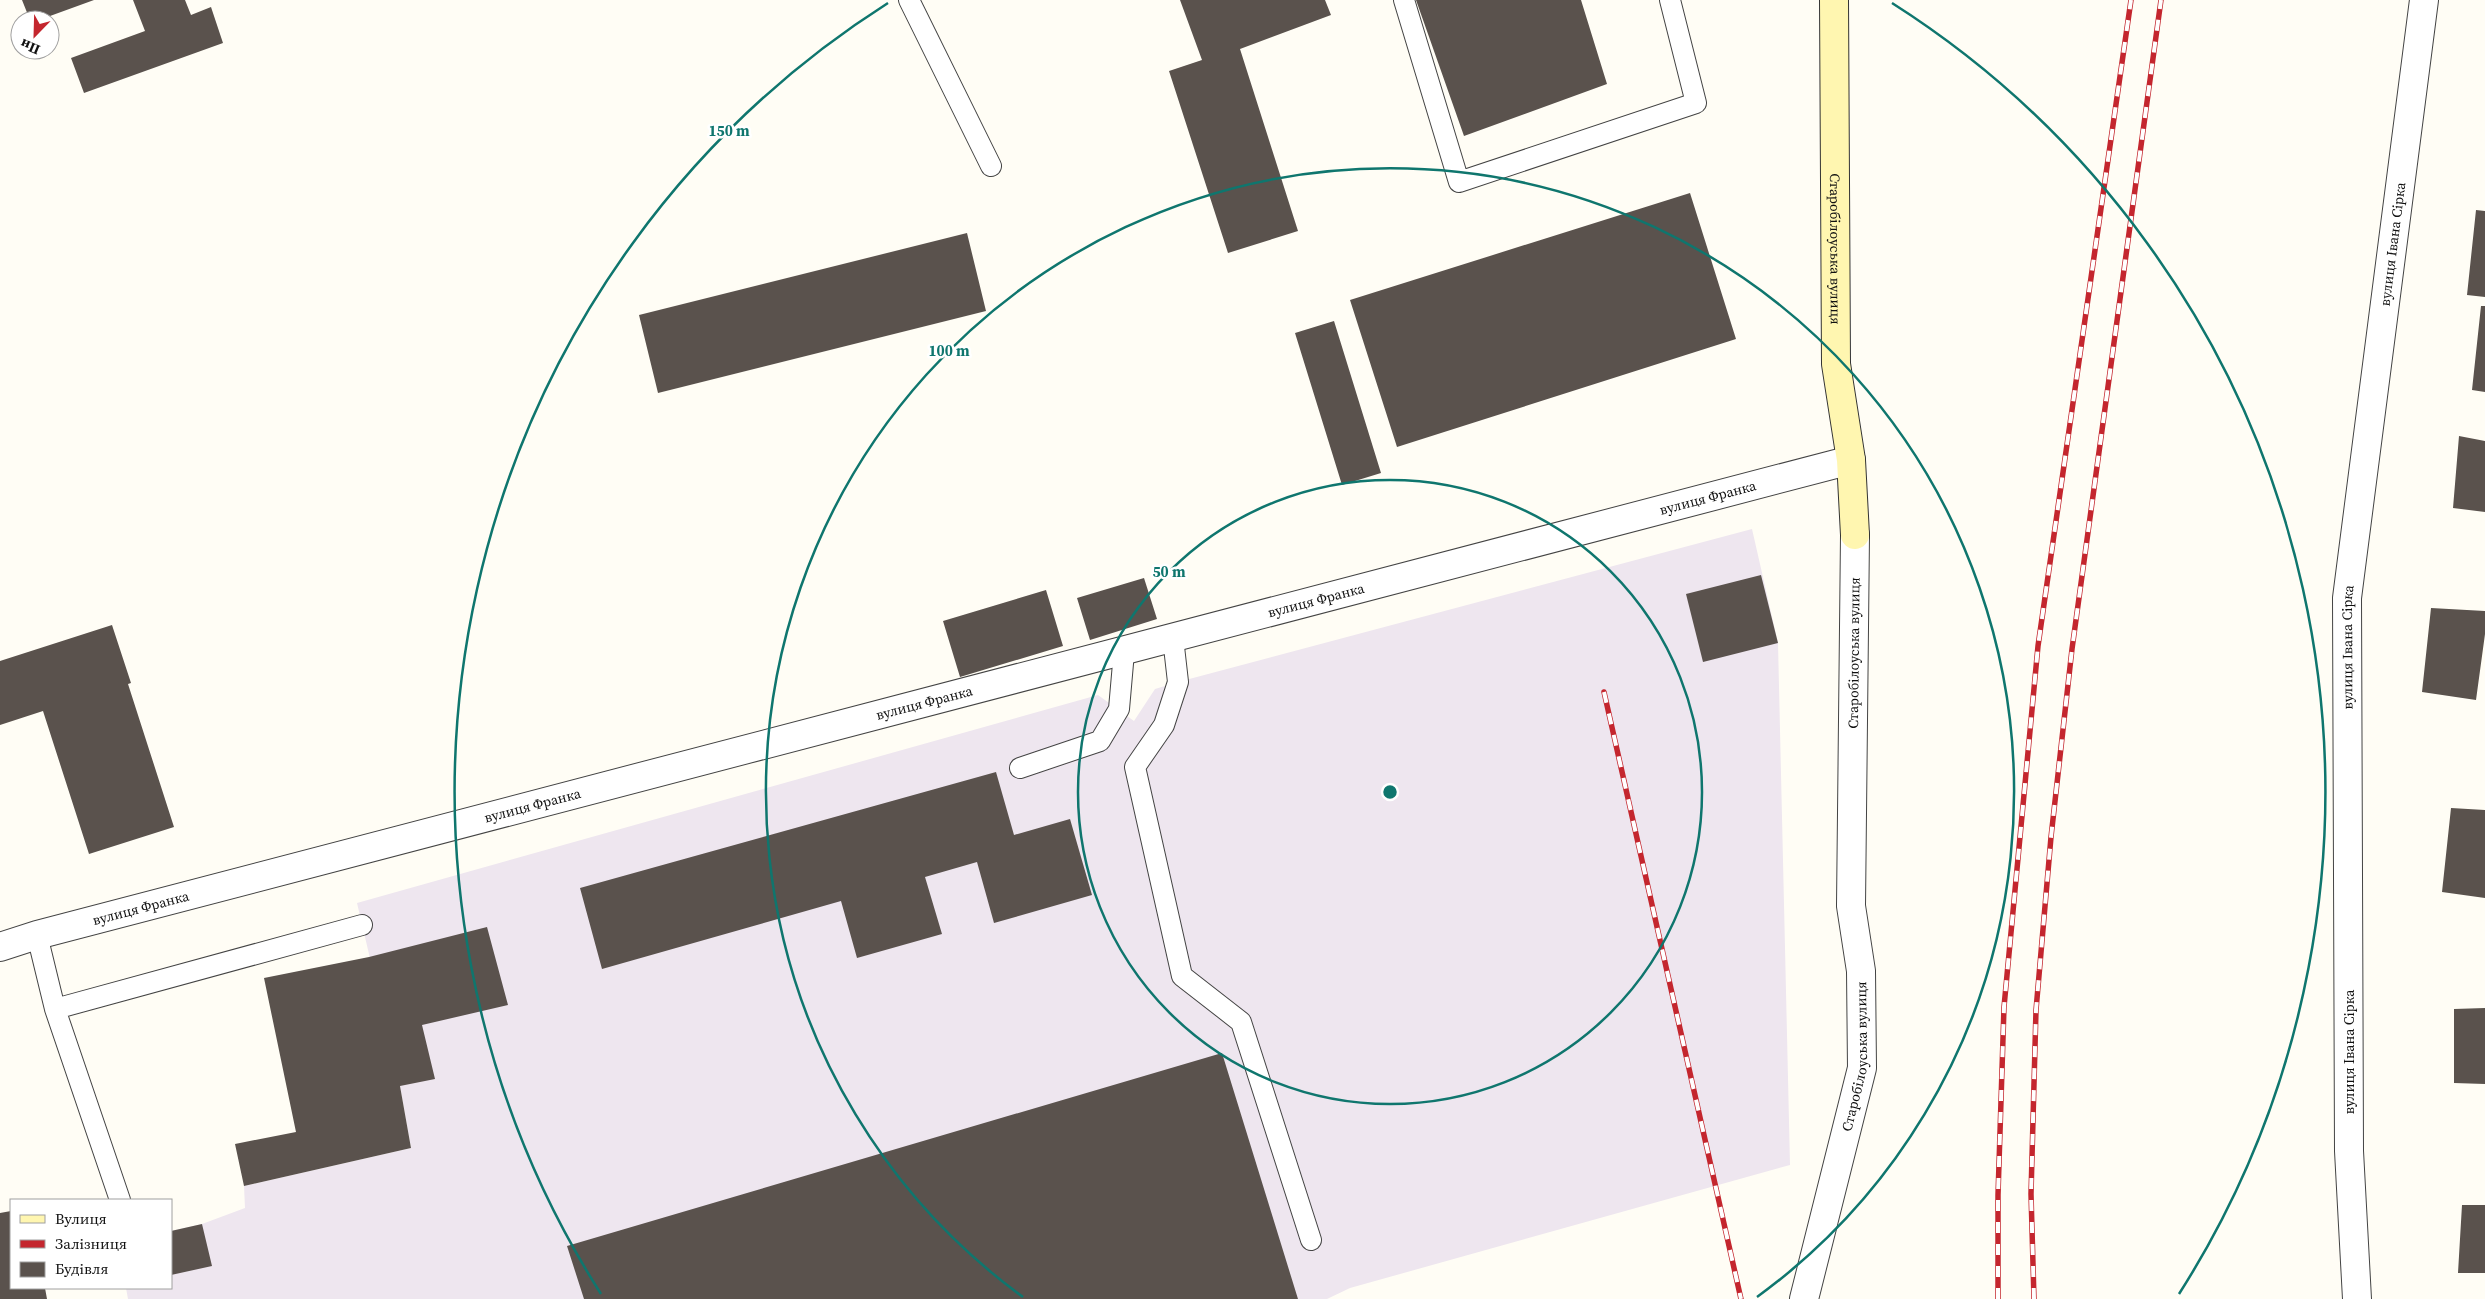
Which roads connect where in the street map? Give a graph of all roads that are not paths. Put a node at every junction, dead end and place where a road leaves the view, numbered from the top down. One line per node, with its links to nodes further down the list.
1 (910, 0): 6 (lane)
2 (1404, 0): 3 (lane)
3 (1670, 0)
4 (1834, 0): 7 (street, Старобілоуська вулиця)
5 (2424, 0): 18 (street, вулиця Івана Сірка)
6 (991, 166)
7 (1851, 460): 8 (street, вулиця Франка); 17 (street, Старобілоуська вулиця)
8 (1173, 638): 9 (street, вулиця Франка); 16 (lane)
9 (1124, 652): 10 (lane); 12 (street, вулиця Франка)
10 (1020, 768)
11 (362, 925): 14 (lane)
12 (37, 935): 13 (street, вулиця Франка); 14 (lane)
13 (0, 947)
14 (55, 1008): 15 (lane)
15 (120, 1199)
16 (1311, 1240)
17 (1804, 1299)
18 (2357, 1299)

